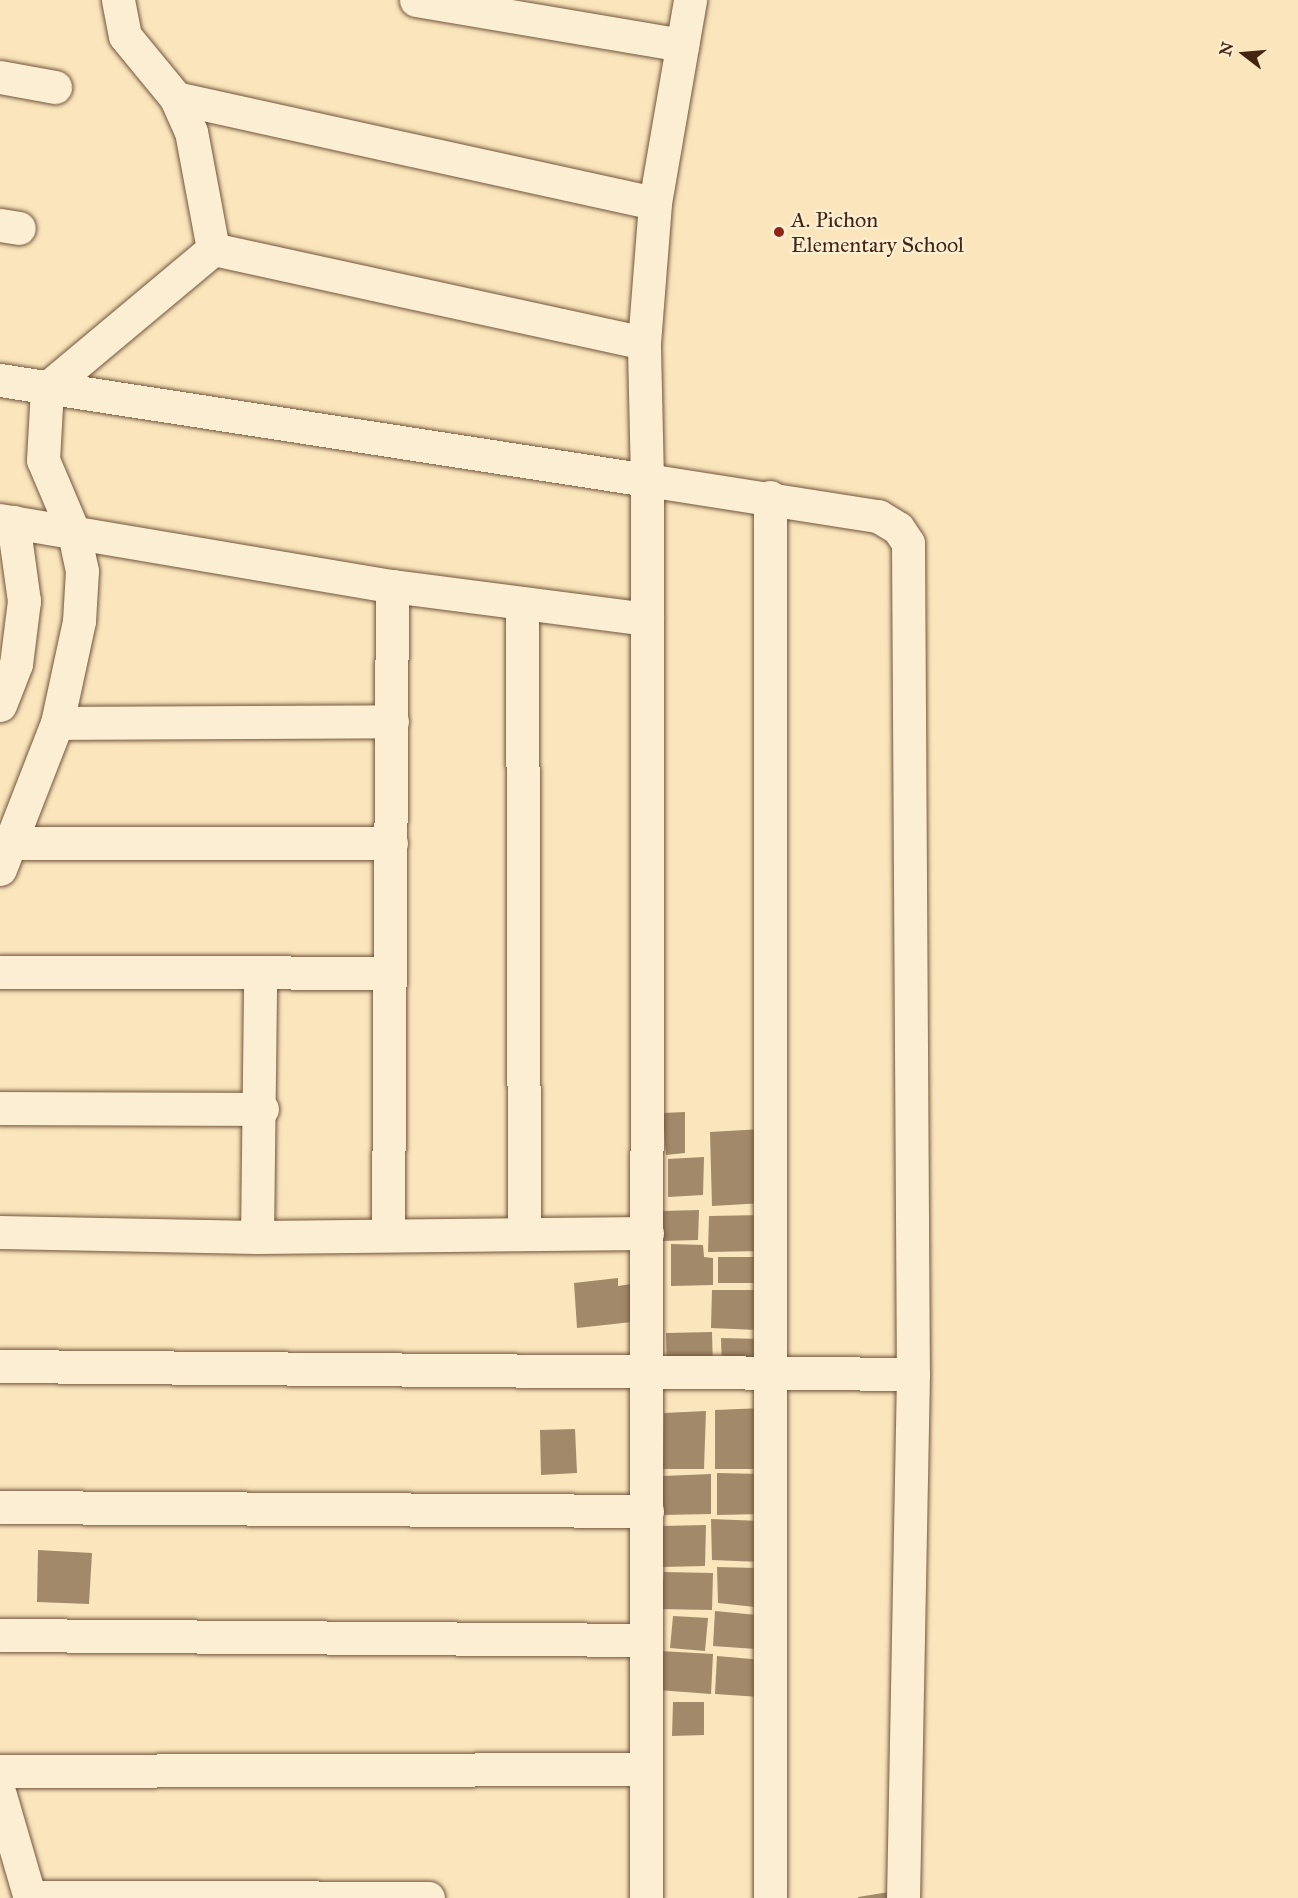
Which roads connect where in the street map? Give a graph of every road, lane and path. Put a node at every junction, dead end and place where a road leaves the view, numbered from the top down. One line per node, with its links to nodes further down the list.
1 (118, 0): 7 (street)
2 (416, 0): 4 (street)
3 (690, 0): 4 (street)
4 (682, 45): 8 (street)
5 (0, 77): 6 (street)
6 (55, 87)
7 (176, 98): 8 (street); 9 (street)
8 (655, 203): 10 (street)
9 (213, 249): 10 (street); 12 (street)
10 (644, 343): 13 (street)
11 (0, 380): 12 (street)
12 (47, 388): 13 (street); 16 (street)
13 (647, 480): 14 (street); 19 (street)
14 (770, 497): 37 (street); 38 (street)
15 (7, 521): 16 (street); 20 (street)
16 (74, 533): 17 (street); 22 (street)
17 (392, 586): 18 (street); 21 (street)
18 (522, 604): 19 (street); 31 (street)
19 (647, 619): 32 (street)
20 (0, 705)
21 (392, 721): 22 (street); 23 (street)
22 (57, 723): 24 (street)
23 (391, 843): 24 (street); 27 (street)
24 (6, 856)
25 (0, 972): 26 (street)
26 (260, 973): 27 (street); 29 (street)
27 (390, 973): 33 (street)
28 (0, 1108): 29 (street)
29 (262, 1108): 34 (street)
30 (0, 1232): 34 (street)
31 (524, 1233): 32 (street); 33 (street)
32 (647, 1233): 36 (street)
33 (388, 1235): 34 (street)
34 (258, 1237)
35 (0, 1366): 36 (street)
36 (647, 1374): 38 (street); 40 (street)
37 (913, 1374): 38 (street); 50 (street)
38 (771, 1375): 49 (street)
39 (0, 1507): 40 (street)
40 (647, 1511): 42 (street)
41 (0, 1635): 42 (street)
42 (646, 1640): 43 (street)
43 (646, 1769): 44 (street); 48 (street)
44 (0, 1771)
45 (0, 1795): 46 (street)
46 (30, 1898): 47 (street)
47 (428, 1898)
48 (646, 1898)
49 (770, 1898)
50 (903, 1898)

